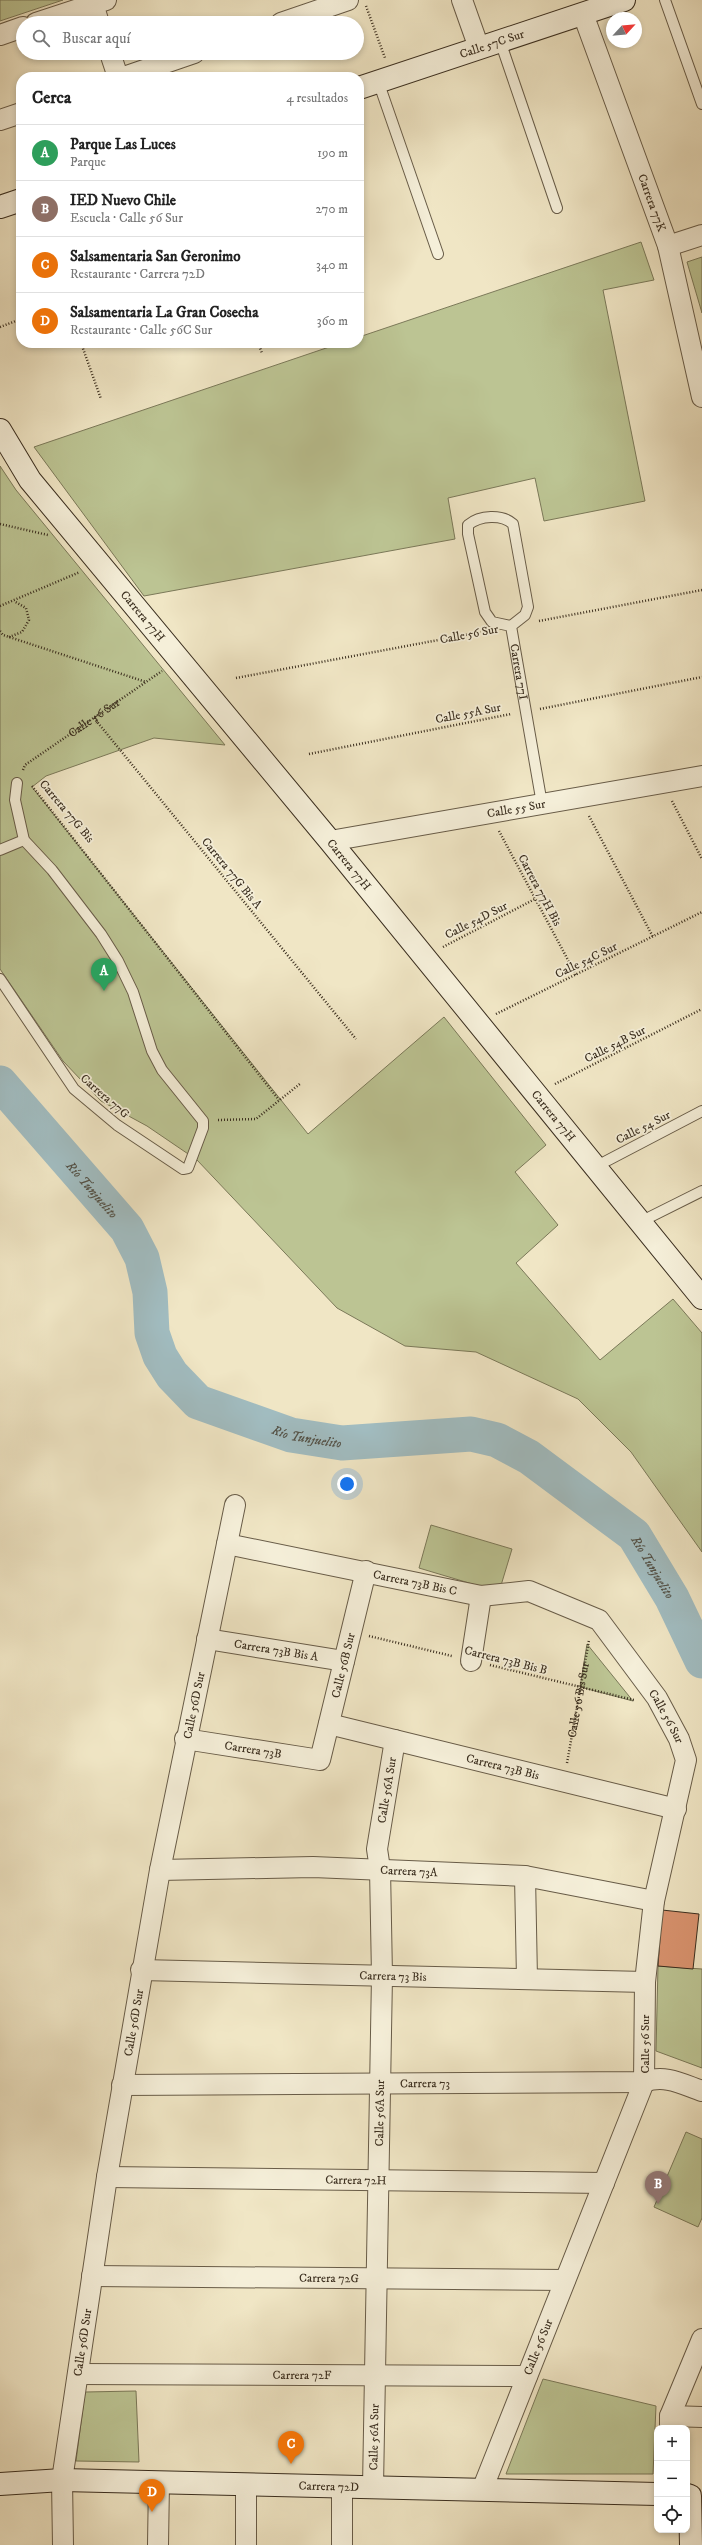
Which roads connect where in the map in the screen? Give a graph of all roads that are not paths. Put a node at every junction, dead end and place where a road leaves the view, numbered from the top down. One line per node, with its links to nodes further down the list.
1 (348, 0): 9 (street)
2 (462, 0): 13 (street)
3 (624, 0): 6 (street, Calle 57C Sur)
4 (665, 0): 19 (lane)
5 (100, 2): 7 (street); 8 (street)
6 (583, 14): 12 (street, Calle 57C Sur); 26 (street, Carrera 77K)
7 (57, 16)
8 (99, 16)
9 (301, 16)
10 (16, 29): 11 (street)
11 (0, 35)
12 (500, 41): 13 (street, Calle 57C Sur); 24 (lane)
13 (478, 48): 18 (street, Calle 57C Sur)
14 (112, 60): 16 (street)
15 (174, 60): 17 (street)
16 (116, 72)
17 (139, 72)
18 (376, 82): 27 (lane)
19 (702, 104)
20 (16, 115): 21 (street)
21 (0, 120)
22 (16, 202): 23 (street)
23 (0, 207)
24 (557, 208)
25 (702, 235): 26 (street)
26 (668, 246): 28 (street, Carrera 77K)
27 (438, 254)
28 (697, 348): 29 (street, Carrera 77K)
29 (702, 397)
30 (0, 430): 36 (street, Carrera 77H)
31 (511, 626): 31 (lane); 34 (lane, Carrera 77I)
32 (702, 776): 34 (street, Calle 55 Sur)
33 (17, 783): 35 (lane)
34 (542, 804): 36 (street, Calle 55 Sur)
35 (24, 840): 37 (lane); 38 (lane, Carrera 77G)
36 (330, 840): 40 (street, Carrera 77H)
37 (0, 850)
38 (0, 979)
39 (702, 1111): 40 (lane, Calle 54 Sur)
40 (595, 1167): 42 (street, Carrera 77H)
41 (702, 1191): 42 (lane)
42 (640, 1222): 43 (street, Carrera 77H)
43 (702, 1298)
44 (235, 1505): 45 (street, Calle 56D Sur)
45 (227, 1544): 46 (street, Carrera 73B Bis C); 49 (street, Calle 56D Sur)
46 (366, 1571): 47 (street, Carrera 73B Bis C); 50 (street, Calle 56B Sur)
47 (481, 1596): 48 (street, Carrera 73B Bis C); 51 (street)
48 (599, 1620): 56 (street, Calle 56 Sur)
49 (207, 1639): 50 (street, Carrera 73B Bis A); 53 (street, Calle 56D Sur)
50 (344, 1661): 52 (street, Calle 56B Sur)
51 (471, 1661)
52 (329, 1724): 54 (street, Carrera 73B Bis); 55 (street, Calle 56B Sur)
53 (186, 1739): 55 (street, Carrera 73B); 58 (street, Calle 56D Sur)
54 (395, 1740): 56 (street, Carrera 73B Bis); 57 (street, Calle 56A Sur)
55 (320, 1760)
56 (676, 1810): 60 (street, Calle 56 Sur)
57 (380, 1869): 58 (street, Carrera 73A); 59 (street, Carrera 73A); 62 (street, Calle 56A Sur)
58 (160, 1870): 61 (street, Calle 56D Sur)
59 (525, 1876): 60 (street, Carrera 73A); 63 (street)
60 (654, 1901): 64 (street, Calle 56 Sur)
61 (141, 1970): 62 (street, Carrera 73 Bis); 67 (street, Calle 56D Sur)
62 (382, 1976): 63 (street, Carrera 73 Bis); 66 (street, Calle 56A Sur)
63 (527, 1979): 64 (street, Carrera 73 Bis)
64 (645, 1982): 65 (street, Calle 56 Sur)
65 (644, 2082): 66 (street, Carrera 73); 68 (street, Carrera 73); 71 (street, Calle 56 Sur)
66 (380, 2084): 67 (street, Carrera 73); 70 (street, Calle 56A Sur)
67 (122, 2085): 69 (street, Calle 56D Sur)
68 (702, 2091)
69 (107, 2177): 70 (street, Carrera 72H); 72 (street, Calle 56D Sur)
70 (379, 2181): 71 (street, Carrera 72H); 73 (street, Calle 56A Sur)
71 (604, 2183): 74 (street, Calle 56 Sur)
72 (92, 2276): 73 (street, Carrera 72G); 76 (street, Calle 56D Sur)
73 (377, 2279): 74 (street, Carrera 72G); 77 (street, Calle 56A Sur)
74 (566, 2280): 78 (street, Calle 56 Sur)
75 (702, 2339): 80 (street)
76 (78, 2374): 77 (street, Carrera 72F); 81 (street, Calle 56D Sur)
77 (376, 2376): 78 (street, Carrera 72F); 86 (street, Calle 56A Sur)
78 (527, 2376): 87 (street, Calle 56 Sur)
79 (702, 2417): 80 (street)
80 (670, 2422)
81 (62, 2480): 82 (street, Carrera 72D); 83 (street, Carrera 72D); 90 (street, Calle 56D Sur)
82 (159, 2482): 84 (street, Carrera 72D); 91 (street)
83 (0, 2484)
84 (246, 2484): 85 (street, Carrera 72D); 92 (street)
85 (342, 2487): 86 (street, Carrera 72D); 93 (street)
86 (373, 2487): 87 (street, Carrera 72D)
87 (482, 2490): 88 (street, Carrera 72D)
88 (654, 2494)
89 (693, 2495): 94 (street)
90 (63, 2545)
91 (158, 2545)
92 (246, 2545)
93 (342, 2545)
94 (691, 2545)

